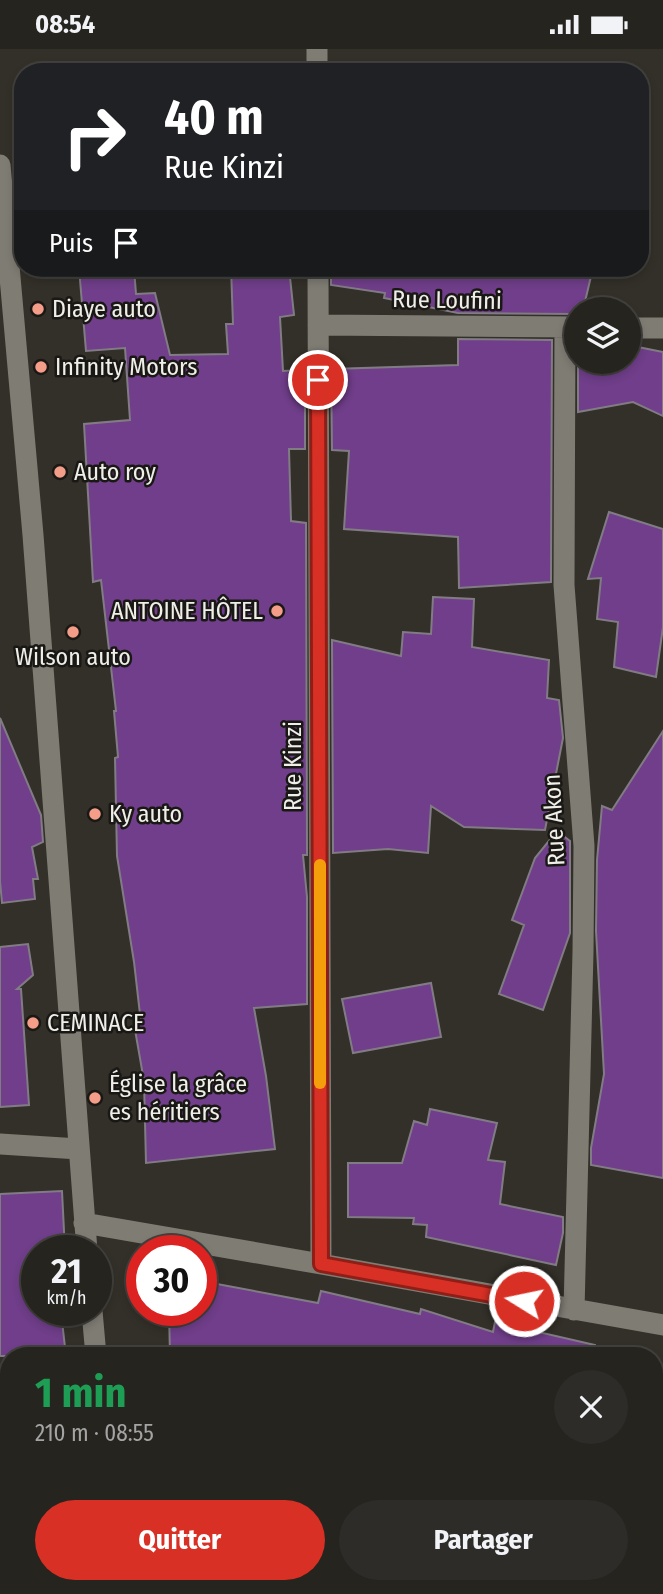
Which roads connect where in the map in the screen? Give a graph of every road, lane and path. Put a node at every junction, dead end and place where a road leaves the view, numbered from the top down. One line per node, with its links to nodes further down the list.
1 (0, 165): 9 (street)
2 (317, 277): 3 (street, Rue Kinzi)
3 (318, 325): 4 (street, Rue Loufini); 12 (street, Rue Kinzi)
4 (564, 327)
5 (641, 328): 6 (street)
6 (663, 328)
7 (569, 374): 13 (street, Rue Akon)
8 (0, 1144): 9 (street)
9 (79, 1149): 10 (street)
10 (84, 1223): 11 (street); 12 (street)
11 (85, 1235)
12 (321, 1264): 13 (street)
13 (575, 1310): 14 (street)
14 (663, 1325)
15 (93, 1326): 16 (street)
16 (95, 1347)

